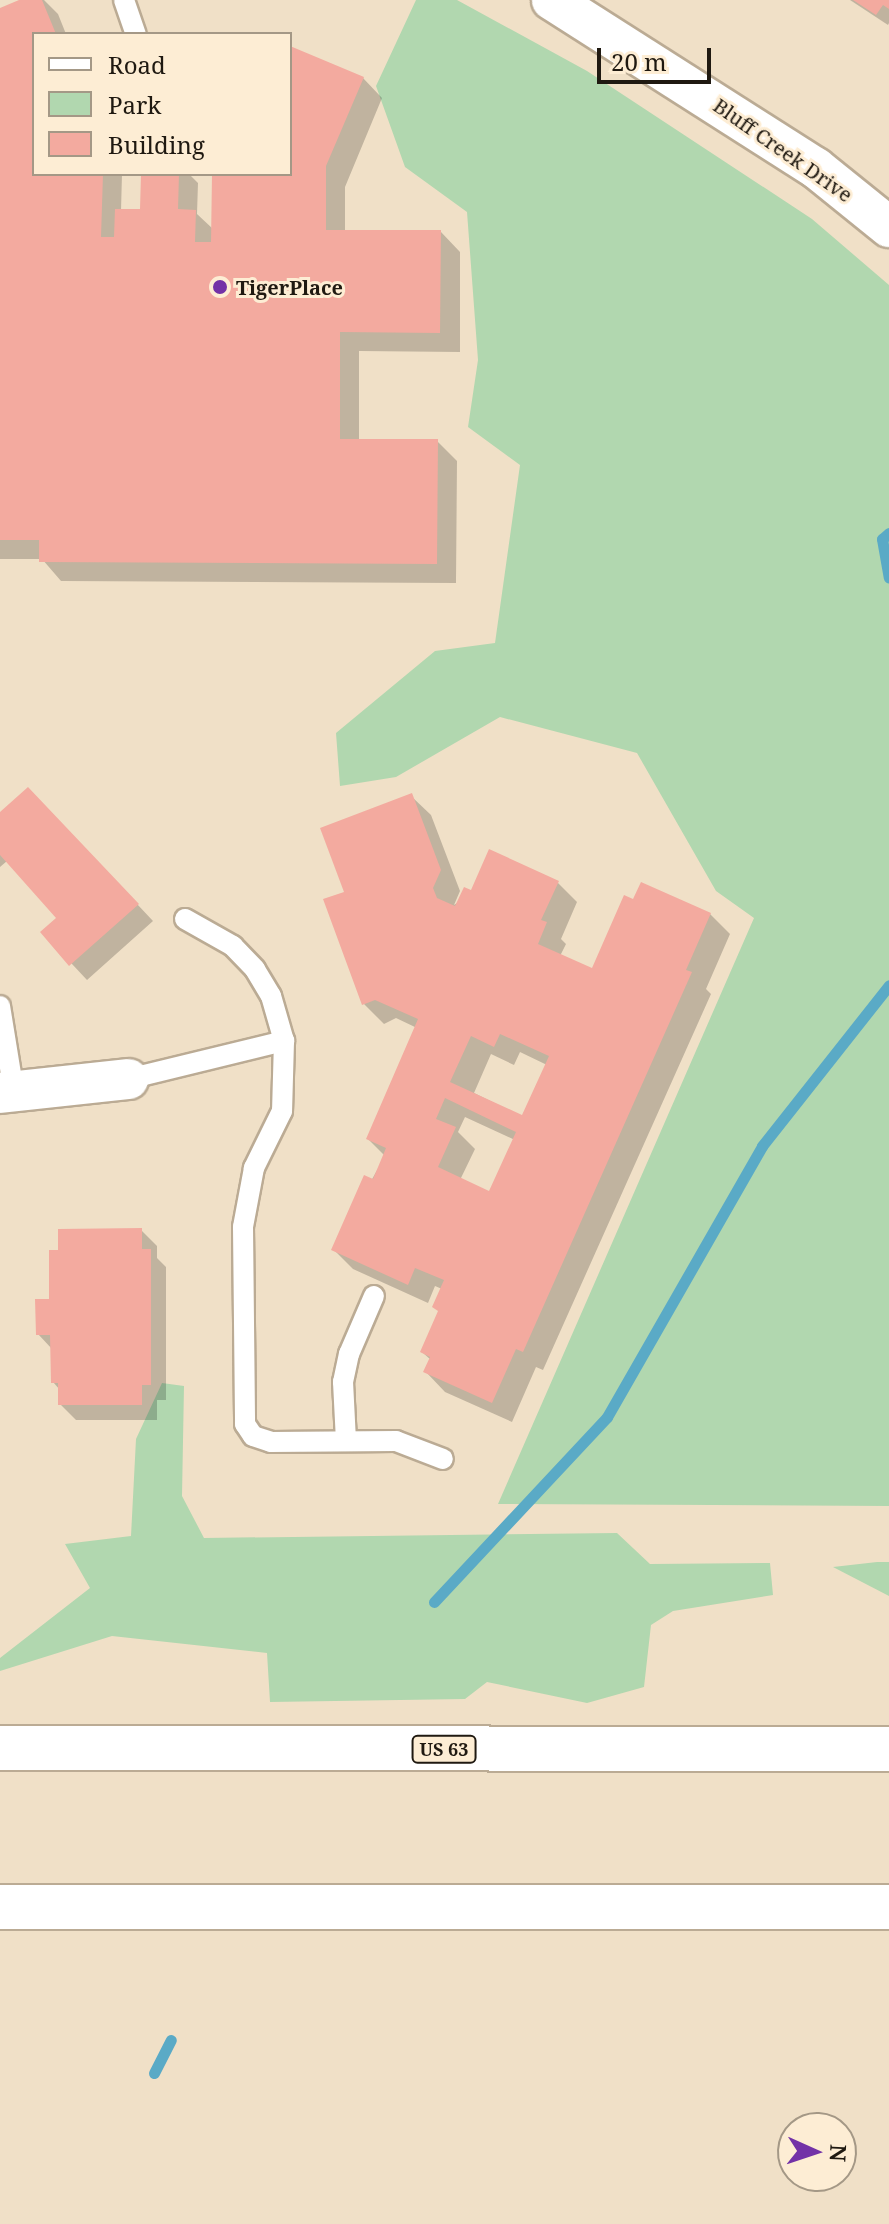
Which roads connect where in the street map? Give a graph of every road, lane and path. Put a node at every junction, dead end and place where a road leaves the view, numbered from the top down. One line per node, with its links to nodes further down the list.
1 (124, 0): 3 (lane)
2 (552, 0): 4 (street, Bluff Creek Drive)
3 (135, 32)
4 (889, 227)
5 (185, 919): 7 (lane)
6 (0, 1006): 9 (lane)
7 (284, 1041): 8 (lane); 11 (lane)
8 (128, 1079): 9 (street)
9 (7, 1092)
10 (374, 1296): 11 (lane)
11 (346, 1441): 12 (lane)
12 (443, 1459)
13 (0, 1748): 14 (highway, US 63)
14 (889, 1749)
15 (0, 1907): 16 (highway)
16 (889, 1907)

